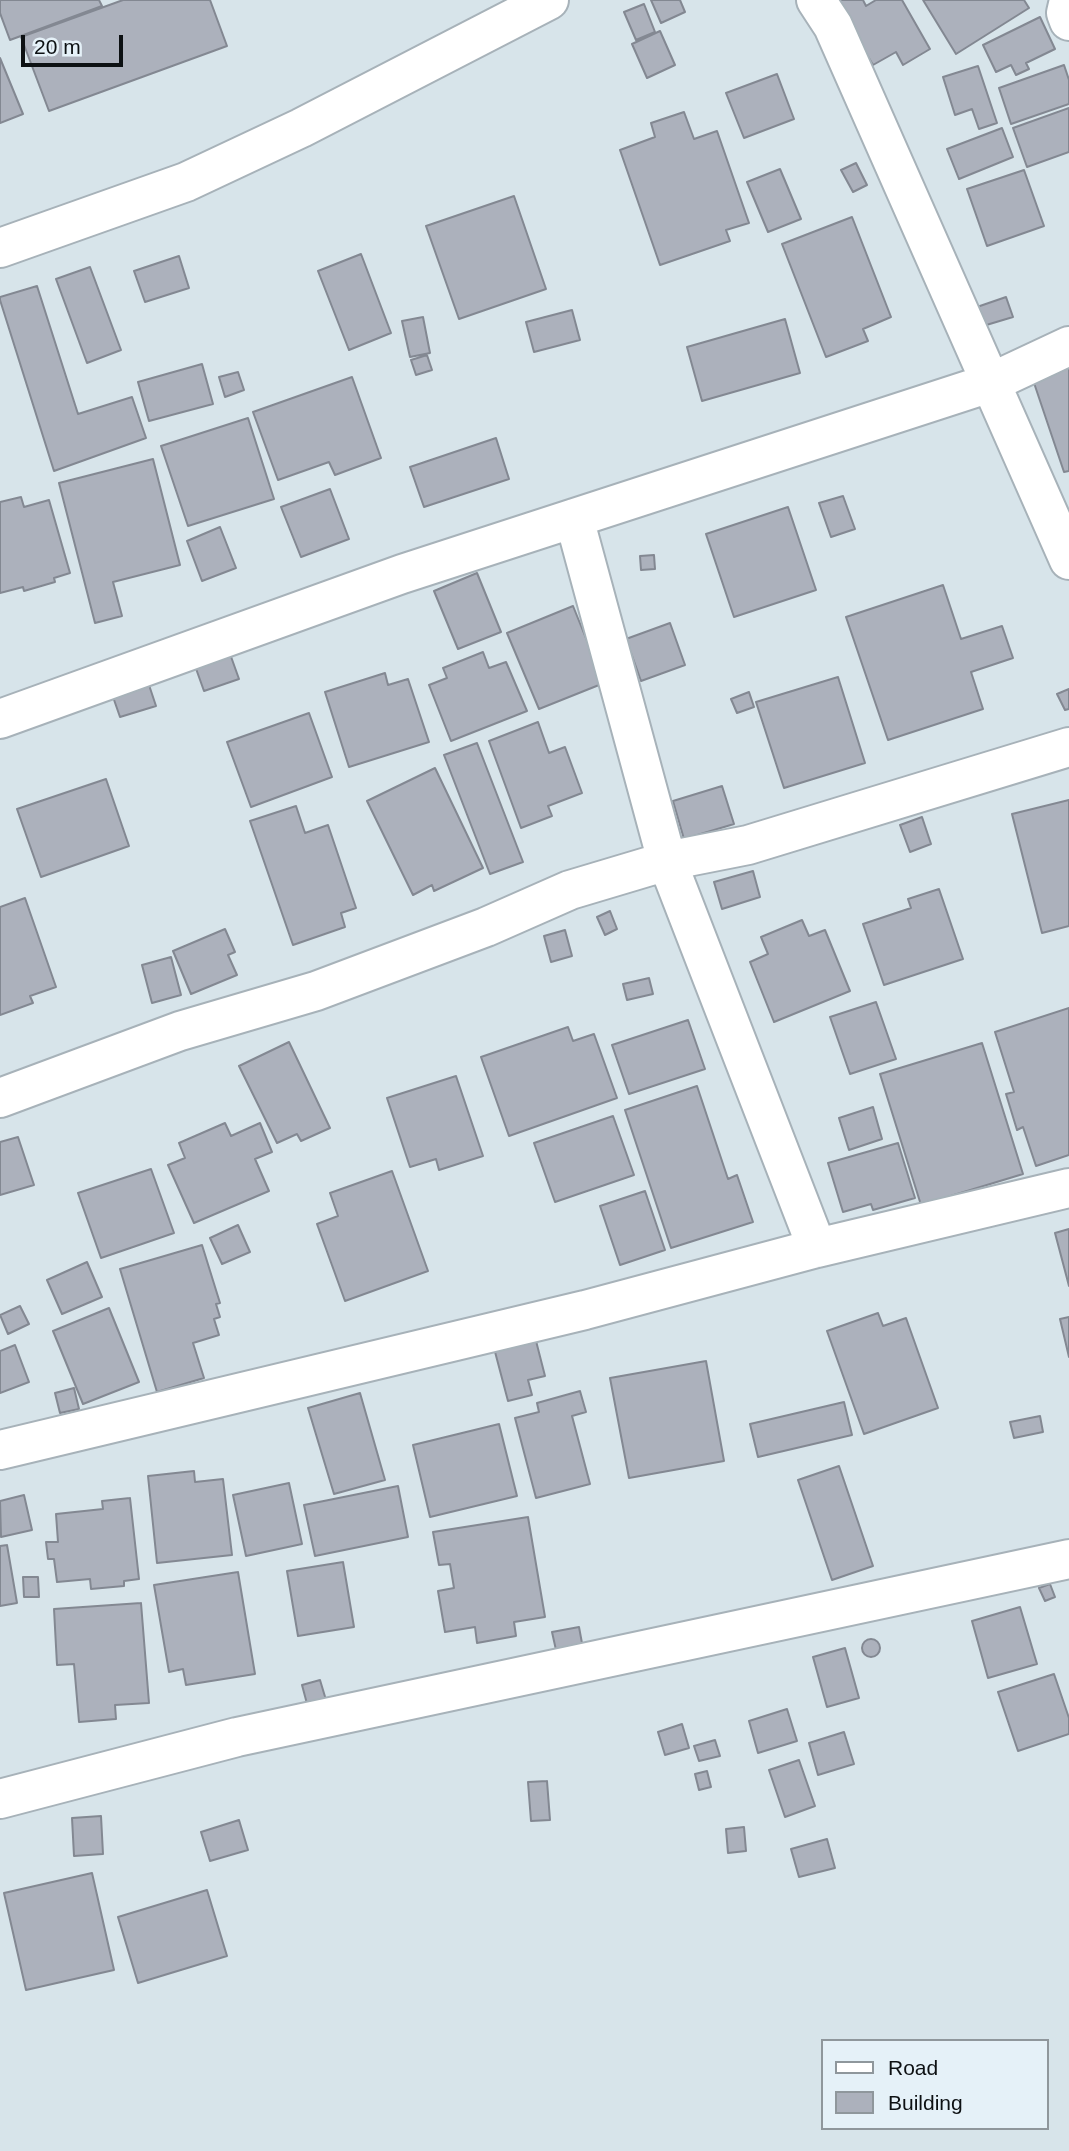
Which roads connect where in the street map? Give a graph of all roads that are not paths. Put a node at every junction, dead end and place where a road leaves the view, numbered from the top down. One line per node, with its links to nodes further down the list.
1 (549, 0): 5 (street)
2 (816, 0): 7 (street)
3 (1069, 0): 4 (street)
4 (1069, 21)
5 (0, 248)
6 (1069, 346): 7 (street)
7 (990, 383): 8 (street); 9 (street)
8 (574, 518): 10 (street); 12 (street)
9 (1069, 560)
10 (0, 719)
11 (1069, 747): 12 (street)
12 (667, 861): 13 (street); 15 (street)
13 (0, 1098)
14 (1069, 1188): 15 (street)
15 (817, 1248): 16 (street)
16 (0, 1450)
17 (1069, 1559): 18 (street)
18 (0, 1799)

